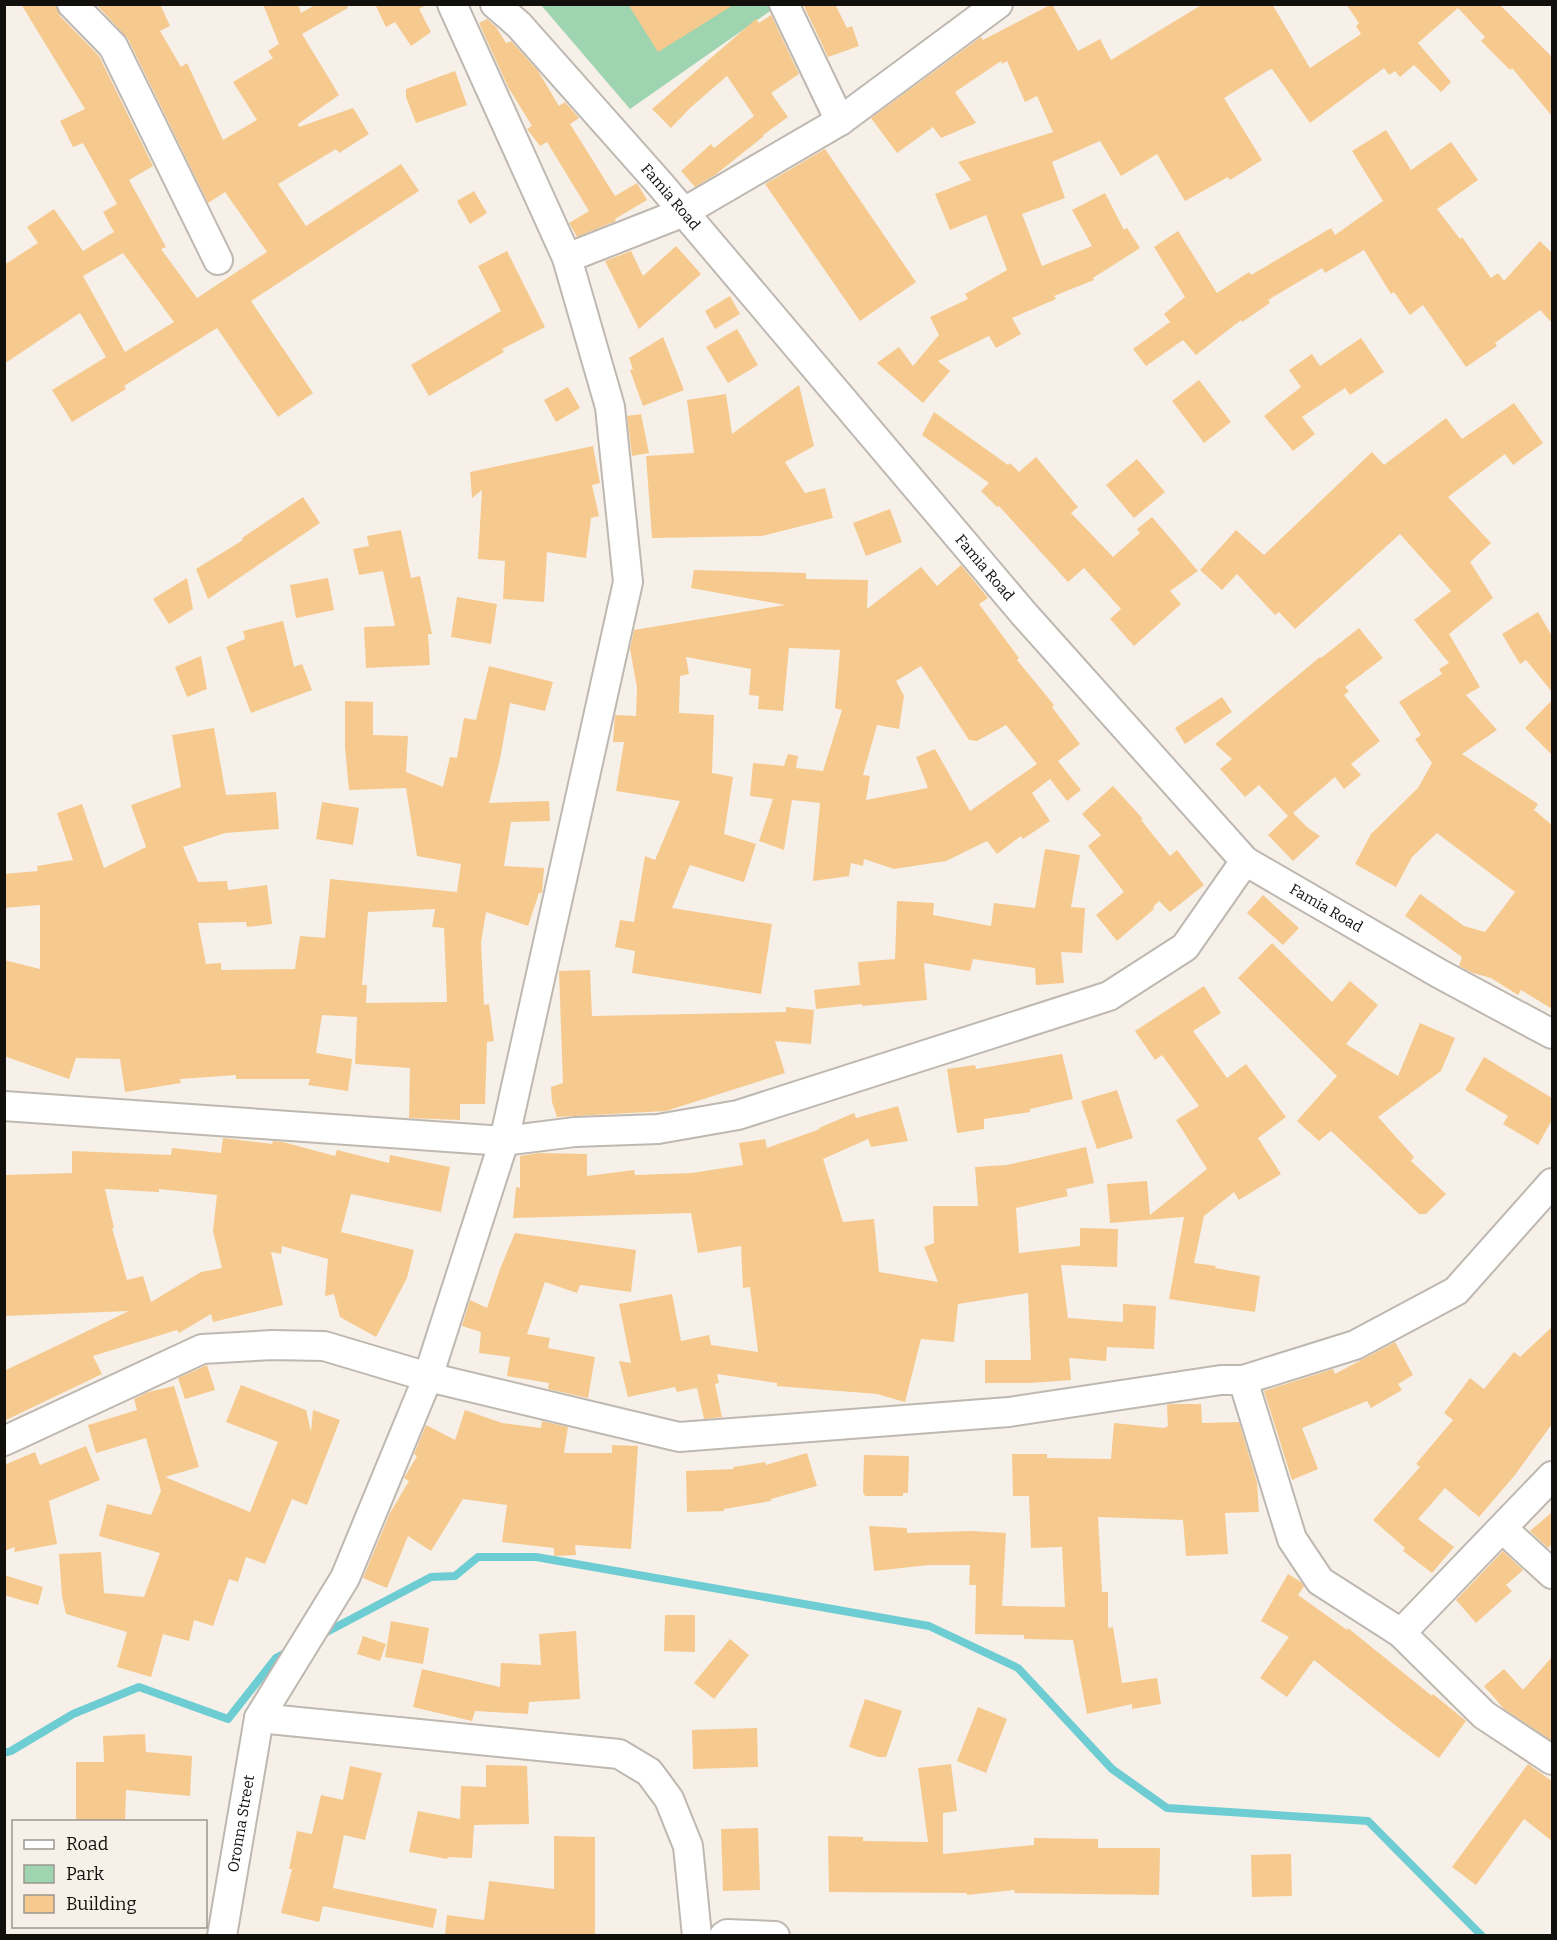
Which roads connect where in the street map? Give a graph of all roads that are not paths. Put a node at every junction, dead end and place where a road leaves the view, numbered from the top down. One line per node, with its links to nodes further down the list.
1 (72, 4): 9 (street)
2 (452, 4): 8 (street)
3 (495, 4): 7 (street, Famia Road)
4 (784, 4): 6 (street)
5 (998, 4): 6 (street)
6 (840, 121): 7 (street)
7 (684, 212): 8 (street); 10 (street, Famia Road)
8 (567, 258): 13 (street)
9 (218, 260)
10 (1245, 861): 11 (street, Famia Road); 13 (street)
11 (1552, 1034)
12 (4, 1106): 13 (street)
13 (504, 1141): 15 (street)
14 (1552, 1183): 16 (street)
15 (428, 1377): 16 (street); 17 (street); 22 (street)
16 (1243, 1380): 21 (street)
17 (4, 1441)
18 (1552, 1476): 19 (street)
19 (1503, 1529): 20 (street); 21 (street)
20 (1552, 1574)
21 (1401, 1633): 23 (street)
22 (260, 1715): 24 (street, Oronna Street); 25 (street)
23 (1552, 1760)
24 (222, 1935)
25 (697, 1935)
26 (724, 1935): 27 (street)
27 (775, 1935)

